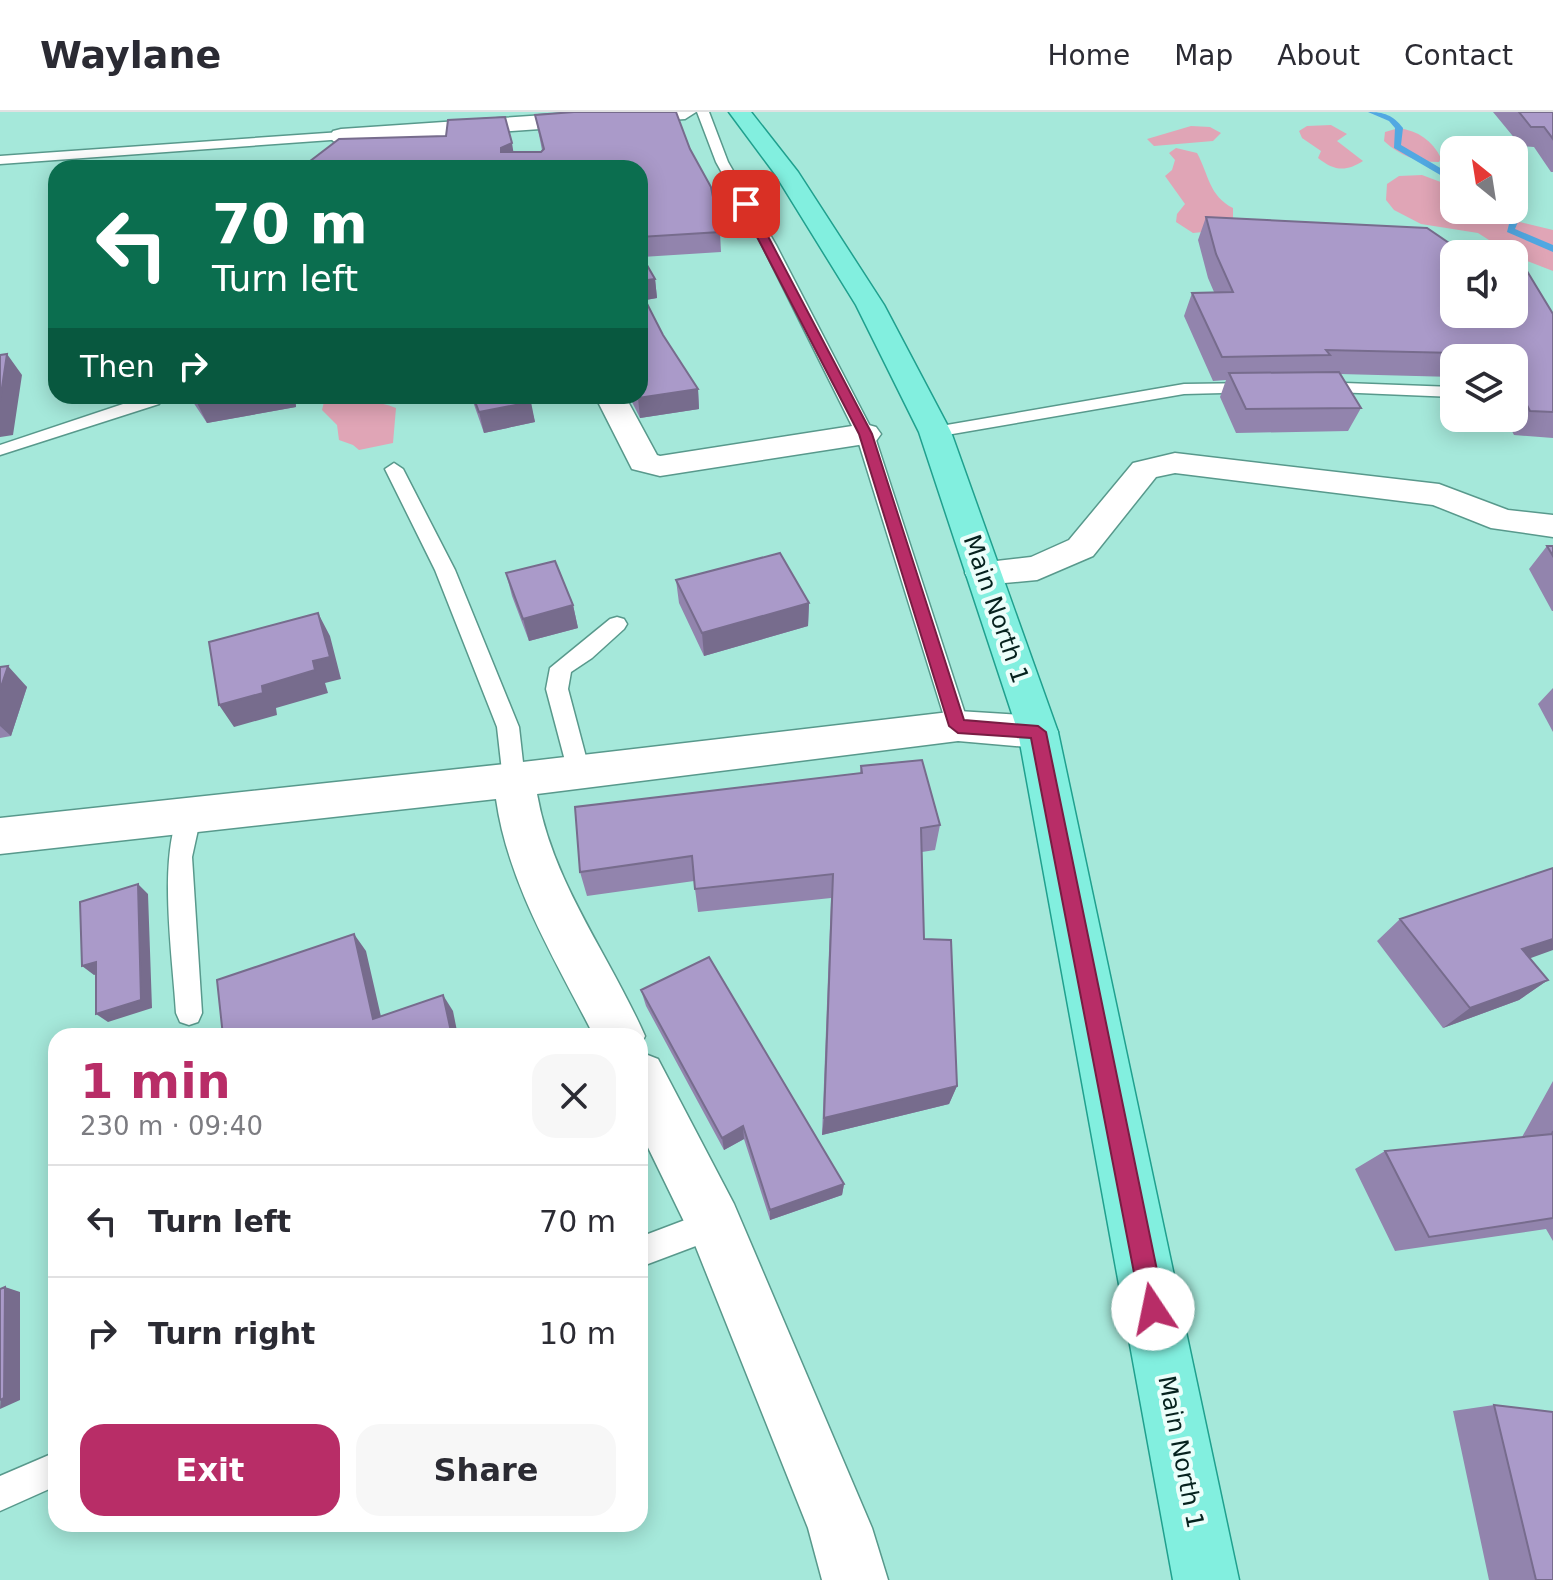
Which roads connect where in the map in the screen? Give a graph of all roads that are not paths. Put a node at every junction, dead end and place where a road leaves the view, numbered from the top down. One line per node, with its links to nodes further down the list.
1 (685, 112): 4 (street)
2 (703, 112): 12 (lane)
3 (740, 112): 11 (main road, Main North 1)
4 (521, 124): 5 (street); 6 (street)
5 (341, 136): 7 (lane)
6 (528, 151)
7 (0, 160)
8 (1440, 392): 11 (lane)
9 (141, 404): 13 (lane)
10 (614, 404): 12 (street)
11 (935, 432): 16 (main road, Main North 1)
12 (865, 434): 18 (lane)
13 (0, 450)
14 (394, 469): 21 (lane)
15 (1553, 526): 16 (street)
16 (983, 573): 19 (main road, Main North 1)
17 (617, 624): 20 (lane)
18 (958, 726): 19 (street); 20 (street)
19 (1038, 732): 32 (main road, Main North 1)
20 (579, 772): 21 (street)
21 (514, 780): 22 (street); 25 (street)
22 (189, 816): 23 (street); 24 (lane)
23 (0, 836)
24 (189, 1013)
25 (616, 1028)
26 (648, 1092): 27 (street)
27 (714, 1224): 28 (lane); 31 (street)
28 (648, 1249)
29 (48, 1473): 30 (lane)
30 (0, 1494)
31 (855, 1580)
32 (1206, 1580)

